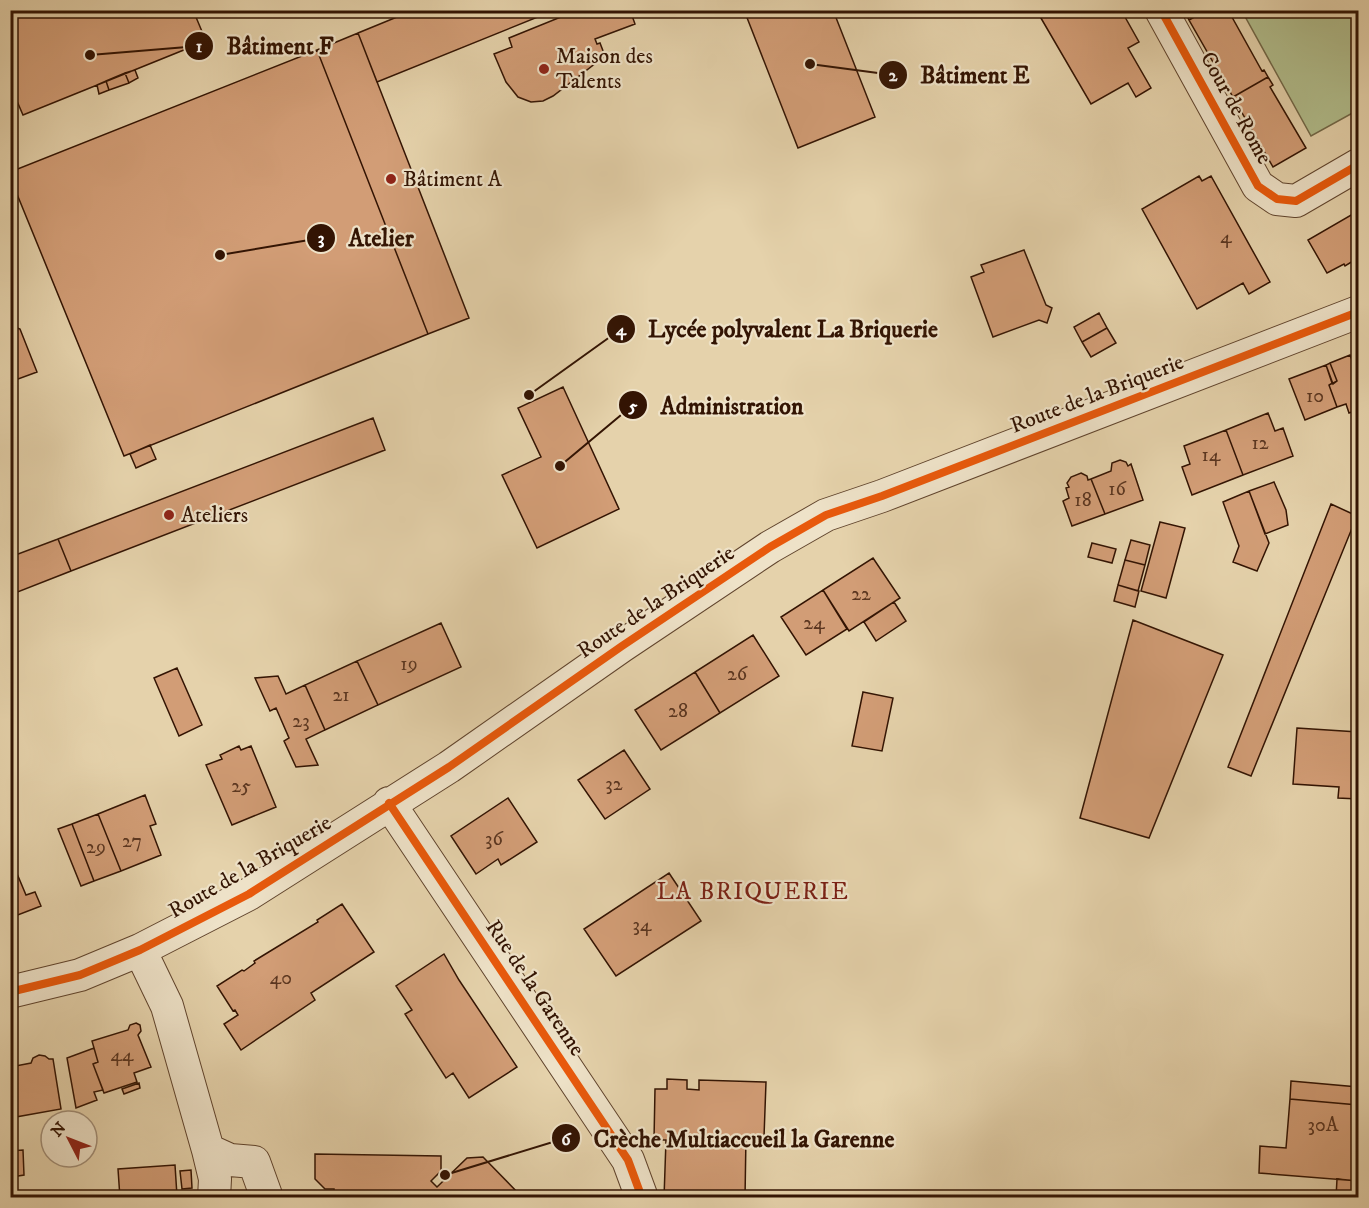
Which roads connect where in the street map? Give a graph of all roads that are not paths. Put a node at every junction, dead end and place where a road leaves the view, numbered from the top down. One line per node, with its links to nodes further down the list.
1 (1161, 10): 2 (street, Cour de Rome)
2 (1359, 165)
3 (1359, 312): 4 (street, Route de la Briquerie)
4 (389, 803): 5 (street, Route de la Briquerie); 10 (street, Rue de la Garenne)
5 (140, 950): 6 (street, Route de la Briquerie); 7 (street)
6 (10, 992)
7 (208, 1150): 8 (street); 9 (street)
8 (214, 1197)
9 (267, 1197)
10 (642, 1197)

